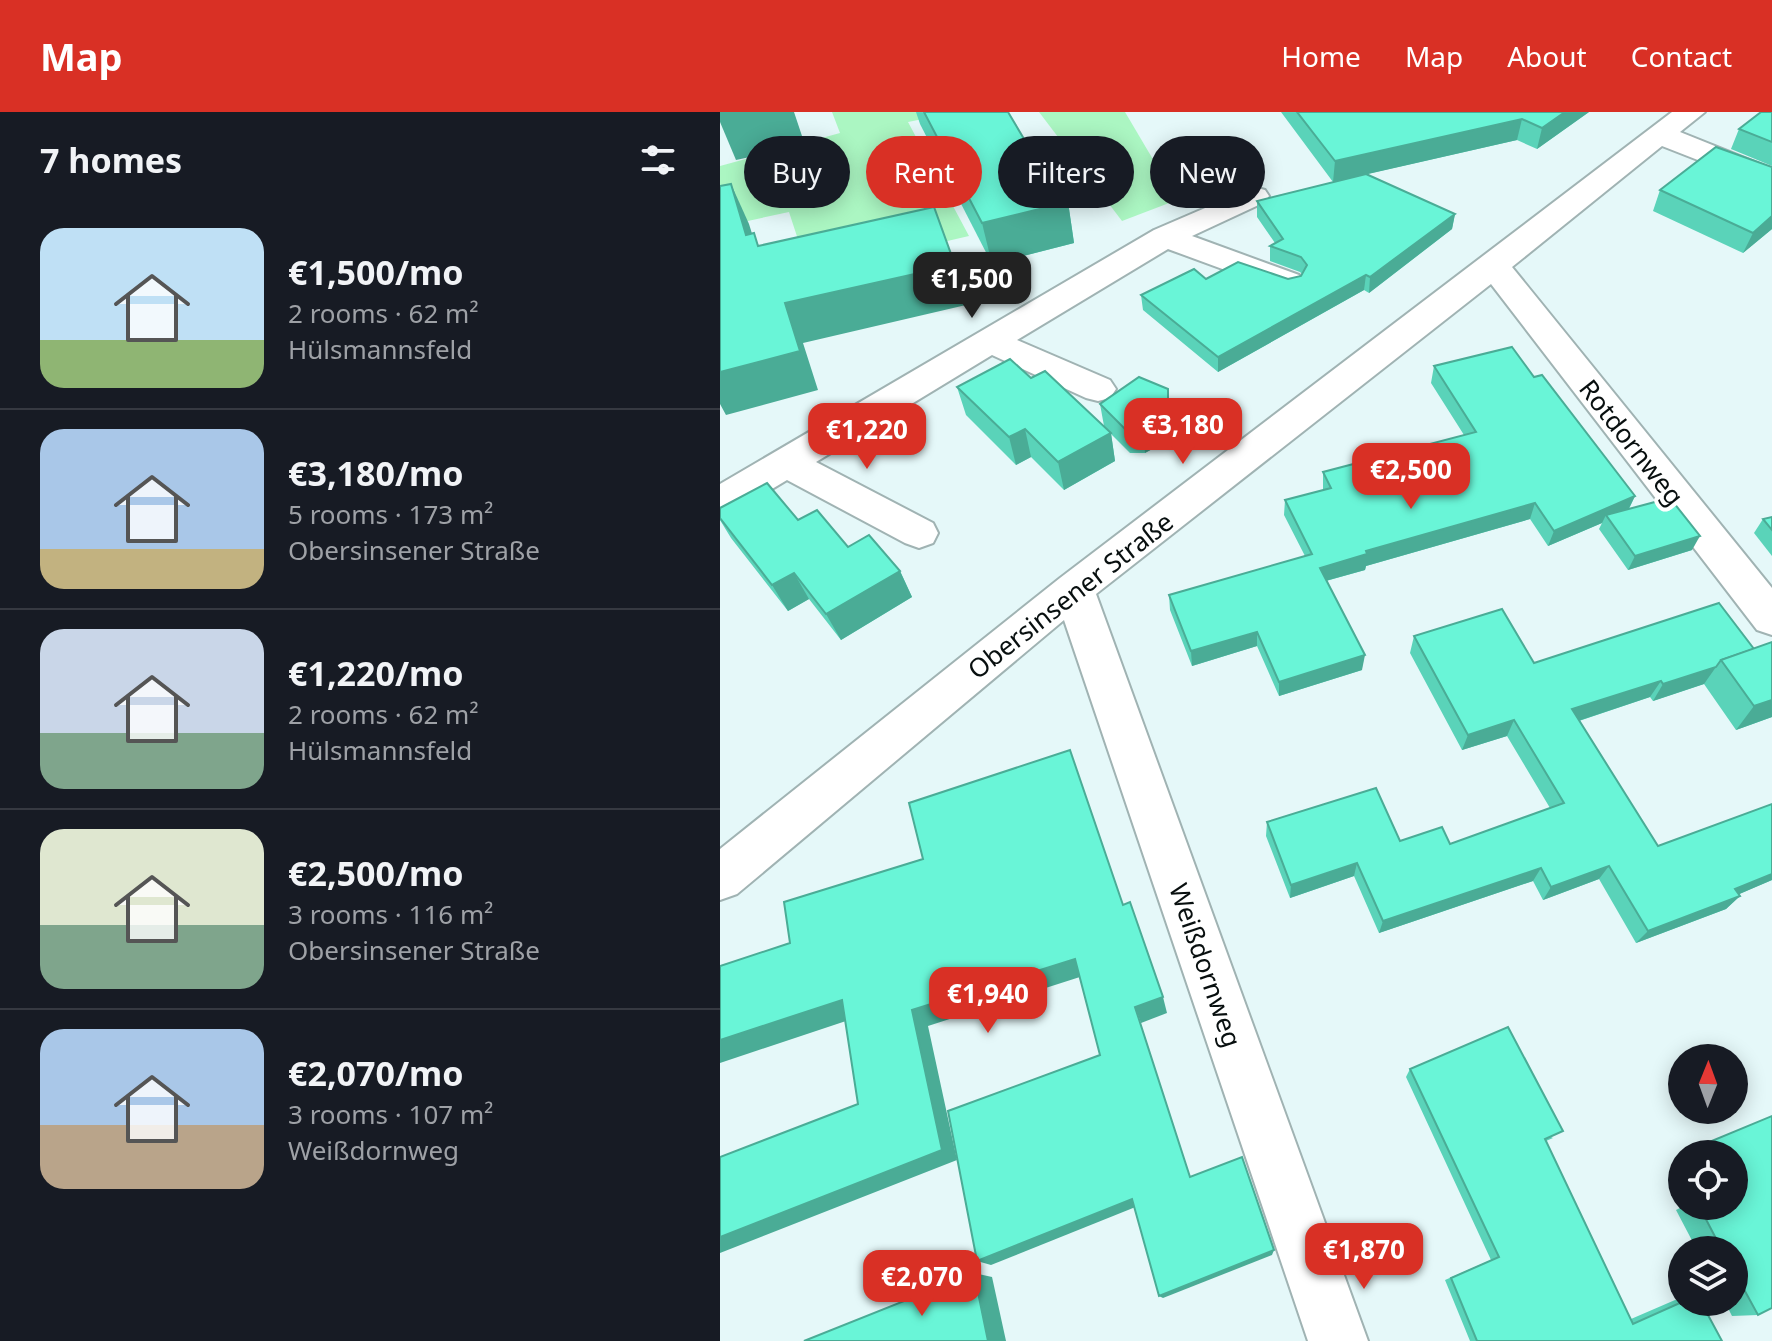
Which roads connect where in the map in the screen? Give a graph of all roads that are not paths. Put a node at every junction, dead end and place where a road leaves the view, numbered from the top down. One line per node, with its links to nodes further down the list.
1 (1691, 112): 2 (street, Obersinsener Straße)
2 (1659, 134): 3 (street); 6 (street, Obersinsener Straße)
3 (1772, 180)
4 (1228, 208): 5 (street)
5 (1165, 237): 7 (street); 8 (street)
6 (1494, 266): 13 (street, Obersinsener Straße); 14 (street, Rotdornweg)
7 (1288, 282)
8 (992, 342): 9 (street); 10 (street)
9 (1098, 389)
10 (787, 463): 11 (street); 12 (street)
11 (720, 502)
12 (919, 533)
13 (1074, 589): 15 (street, Obersinsener Straße); 16 (street, Weißdornweg)
14 (1772, 618)
15 (720, 878)
16 (1338, 1341)

